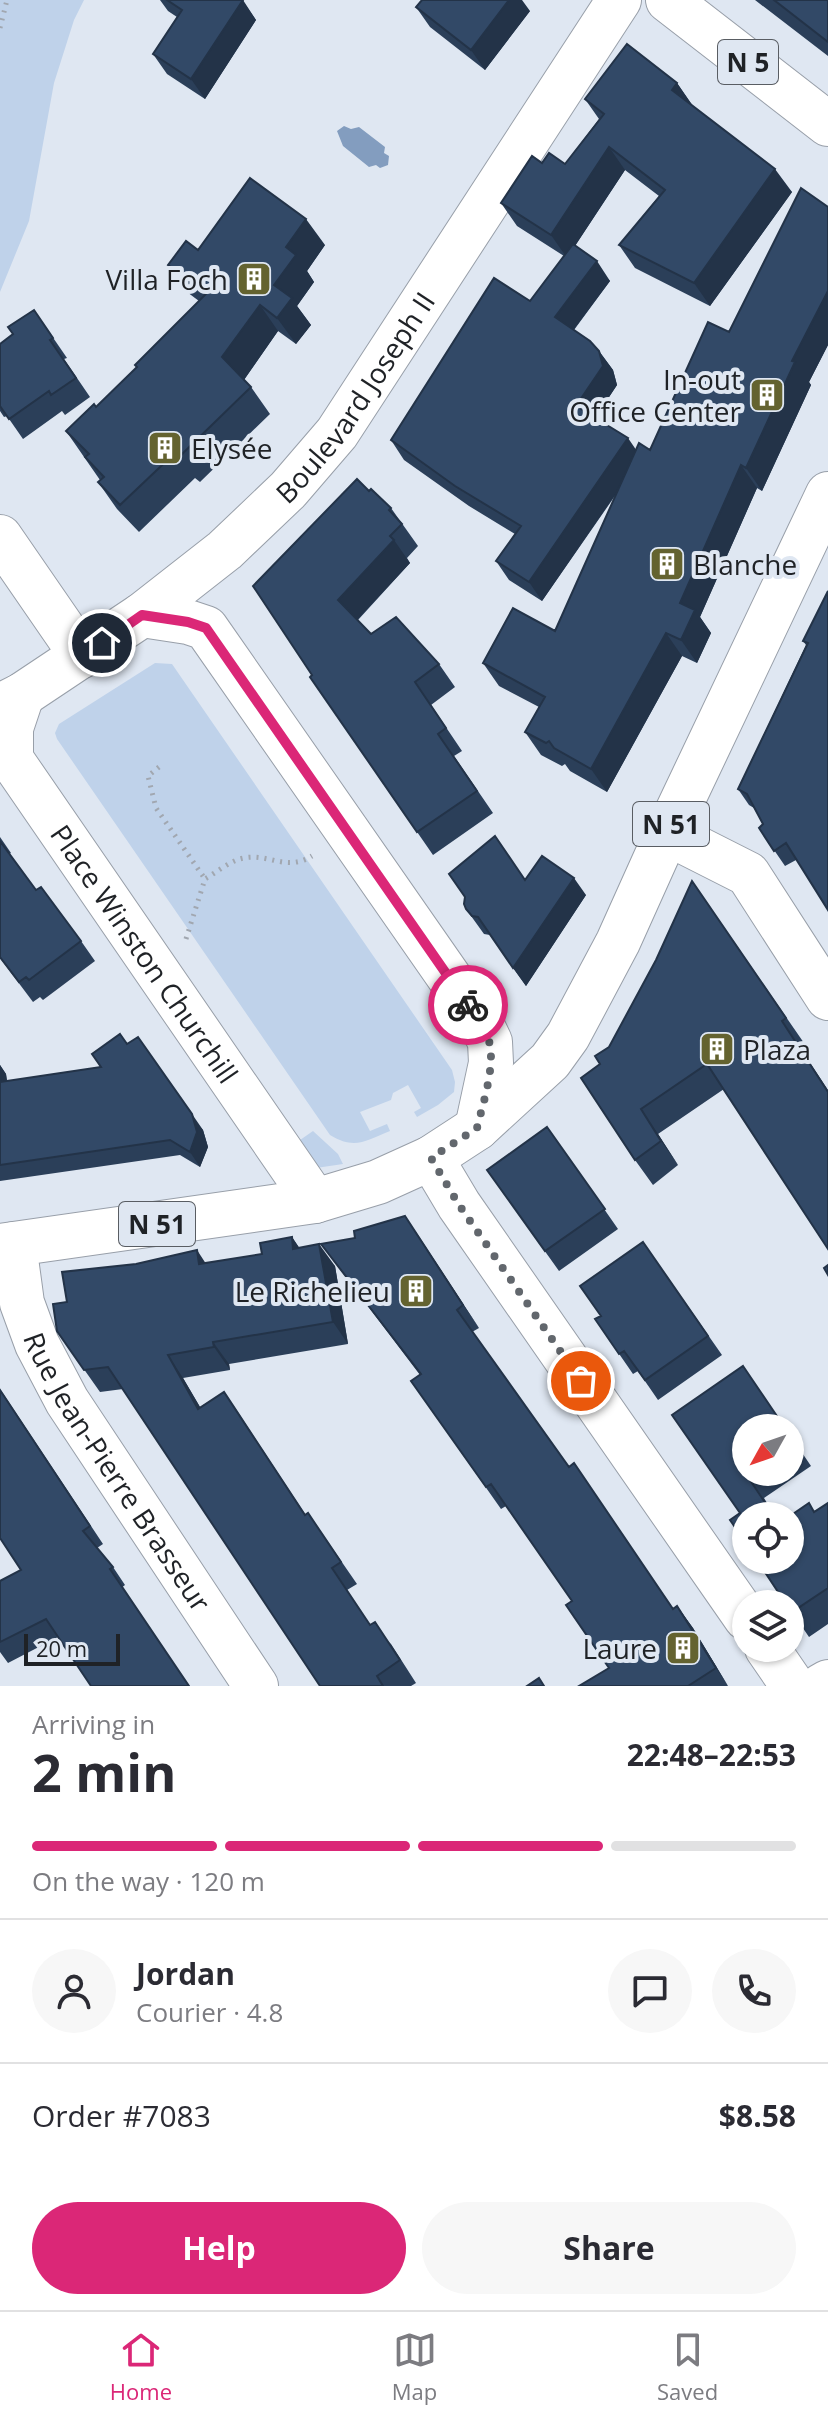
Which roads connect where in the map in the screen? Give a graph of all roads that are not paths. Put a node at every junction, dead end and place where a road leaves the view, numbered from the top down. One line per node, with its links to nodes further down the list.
1 (619, 0): 6 (main road, Boulevard Joseph II)
2 (668, 0): 3 (main road, N 5)
3 (828, 124)
4 (828, 494): 9 (main road, N 51)
5 (0, 537): 7 (main road)
6 (142, 615): 7 (main road, Boulevard Joseph II); 11 (main road)
7 (82, 656): 8 (main road, Boulevard Joseph II)
8 (11, 701): 13 (main road, Place Winston Churchill)
9 (667, 833): 10 (main road); 11 (main road, N 51)
10 (828, 998)
11 (477, 1128): 12 (main road, N 51)
12 (431, 1158): 13 (main road, N 51); 15 (main road)
13 (315, 1201): 14 (main road, N 51)
14 (7, 1245): 18 (main road, Rue Jean-Pierre Brasseur)
15 (732, 1598)
16 (777, 1662): 19 (main road)
17 (828, 1682): 20 (main road)
18 (256, 1686)
19 (793, 1686)
20 (821, 1686)

